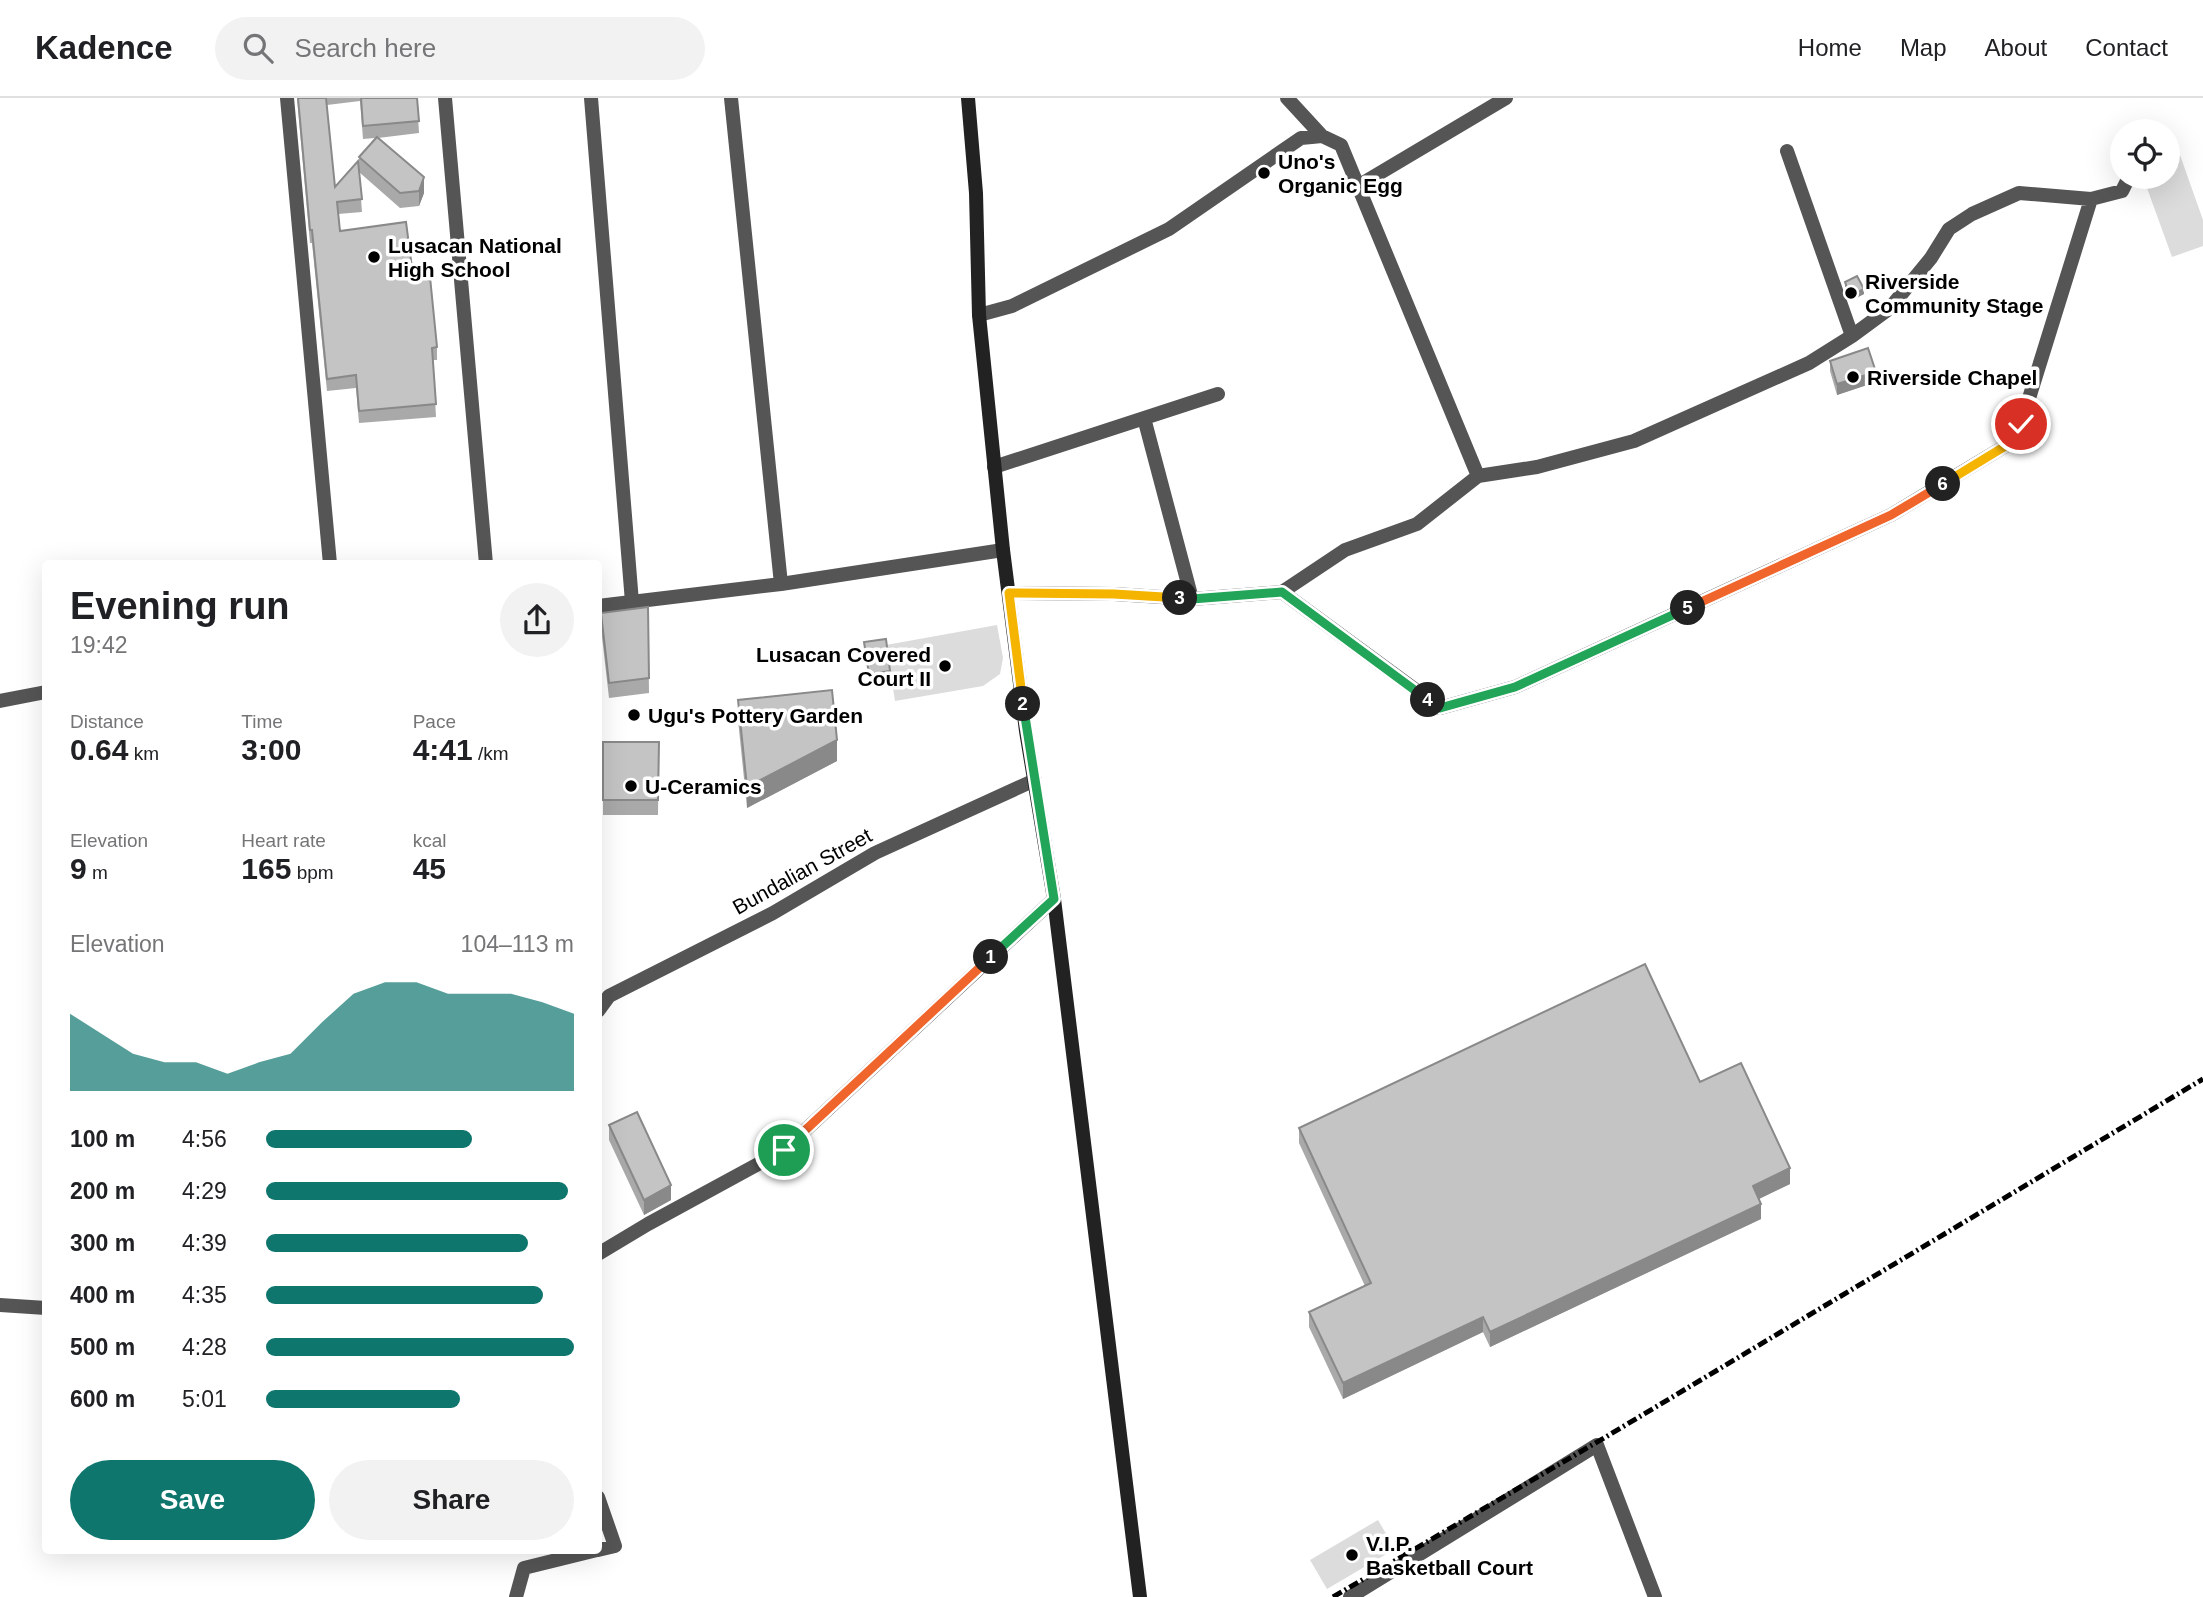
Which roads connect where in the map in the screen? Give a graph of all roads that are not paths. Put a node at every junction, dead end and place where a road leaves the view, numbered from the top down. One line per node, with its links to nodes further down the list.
1 (287, 98): 20 (street)
2 (445, 98): 21 (street)
3 (591, 98): 26 (street)
4 (731, 98): 22 (street)
5 (968, 98): 13 (street)
6 (1287, 98): 8 (street)
7 (1506, 98): 10 (street)
8 (1322, 136): 10 (street); 13 (street)
9 (1787, 151): 14 (street)
10 (1358, 186): 18 (street)
11 (2123, 189): 12 (street)
12 (2091, 199): 14 (street); 23 (street)
13 (979, 314): 17 (street)
14 (1852, 336): 18 (street)
15 (1218, 394): 16 (street)
16 (1144, 418): 17 (street); 25 (street)
17 (994, 467): 19 (street)
18 (1478, 476): 23 (street)
19 (1003, 550): 22 (street); 24 (street)
20 (330, 560)
21 (486, 560)
22 (781, 584): 26 (street)
23 (1282, 592): 25 (street)
24 (1009, 593): 25 (street); 30 (street)
25 (1192, 599)
26 (632, 602): 27 (street)
27 (602, 606)
28 (42, 693): 29 (street)
29 (0, 701)
30 (1035, 780): 31 (street); 32 (street, Bundalian Street)
31 (1054, 899): 33 (street); 40 (street)
32 (602, 1006)
33 (602, 1252)
34 (0, 1305): 35 (street)
35 (42, 1308)
36 (602, 1509): 37 (street)
37 (602, 1549)
38 (582, 1554): 39 (street)
39 (516, 1597)
40 (1140, 1597)
41 (1350, 1597): 42 (street)
42 (1655, 1597)

